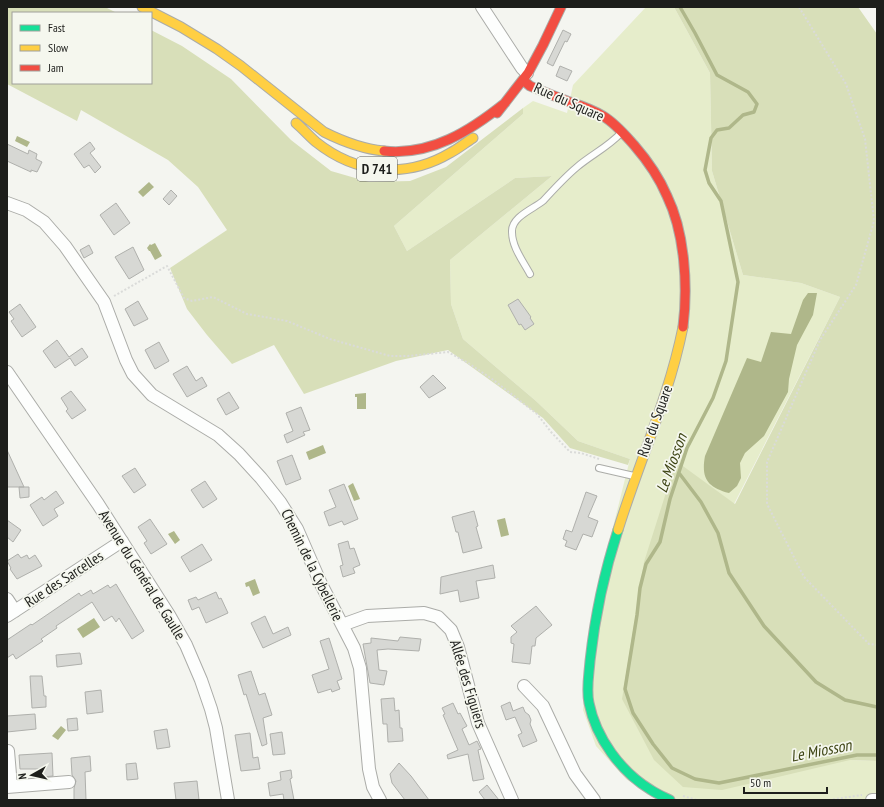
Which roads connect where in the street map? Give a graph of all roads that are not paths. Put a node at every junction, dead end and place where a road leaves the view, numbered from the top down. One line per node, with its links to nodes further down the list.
1 (142, 7): 4 (street, D 741)
2 (482, 7): 6 (street)
3 (561, 7): 6 (street, D 741)
4 (152, 12)
5 (152, 12): 7 (street, D 741)
6 (525, 77): 8 (street, D 741); 9 (street, Rue du Square)
7 (259, 82): 8 (street, D 741); 8 (street, D 741)
8 (505, 103)
9 (622, 132): 11 (lane); 14 (street, Rue du Square)
10 (7, 203): 18 (street, Chemin de la Cybellerie)
11 (530, 274)
12 (7, 372): 15 (street, Avenue du Général de Gaulle)
13 (599, 468): 14 (lane)
14 (636, 476): 28 (street, Rue du Square)
15 (122, 541): 17 (street, Rue des Sarcelles); 24 (street, Avenue du Général de Gaulle)
16 (7, 599): 17 (street)
17 (11, 613)
18 (342, 625): 25 (street, Chemin de la Cybellerie); 26 (street, Allée des Figuiers)
19 (524, 686): 27 (street)
20 (8, 751): 22 (street)
21 (69, 782): 22 (street)
22 (9, 786)
23 (868, 797): 29 (street)
24 (228, 800)
25 (380, 800)
26 (512, 800)
27 (594, 800)
28 (670, 800)
29 (877, 800)

